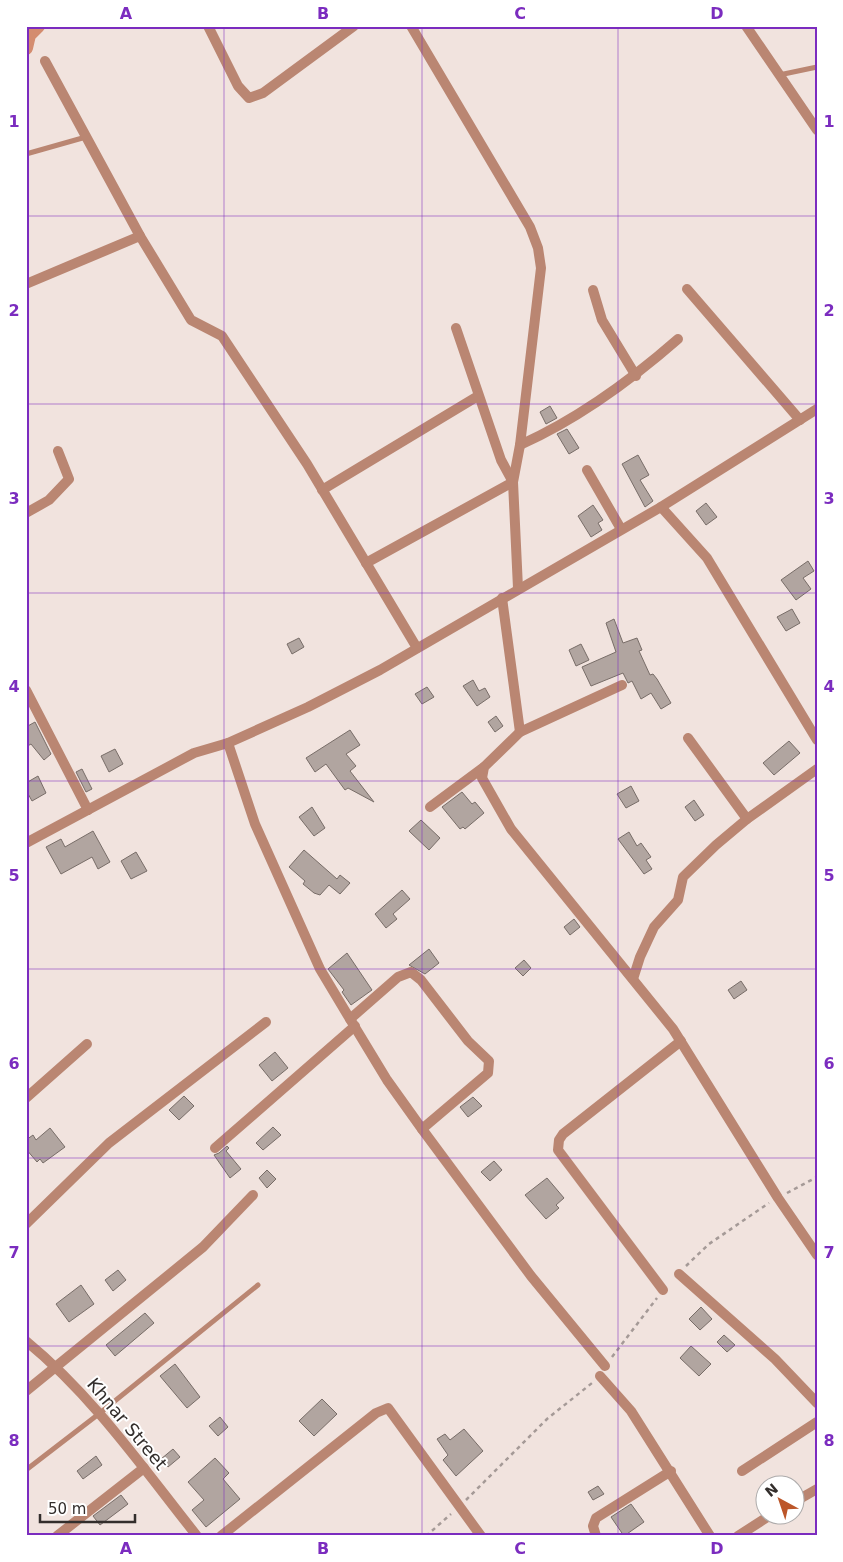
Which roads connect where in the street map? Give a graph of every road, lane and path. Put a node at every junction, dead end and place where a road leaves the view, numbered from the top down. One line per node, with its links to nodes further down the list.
1 (208, 26): 2 (street)
2 (354, 26)
3 (411, 26): 21 (street)
4 (746, 26): 7 (street)
5 (45, 61): 9 (street)
6 (817, 67): 7 (lane)
7 (779, 75): 8 (street)
8 (817, 130)
9 (86, 137): 10 (lane); 11 (street)
10 (26, 154)
11 (140, 236): 12 (street); 25 (street)
12 (26, 284)
13 (688, 289): 20 (street)
14 (593, 290): 17 (street)
15 (456, 328): 18 (street)
16 (678, 339): 17 (street)
17 (636, 376): 21 (street)
18 (478, 396): 24 (street); 25 (street)
19 (817, 409): 20 (street)
20 (800, 420): 26 (street)
21 (520, 445): 24 (street)
22 (58, 451): 27 (street)
23 (587, 470): 28 (street)
24 (513, 482): 29 (street); 30 (street)
25 (322, 490): 29 (street)
26 (661, 506): 28 (street); 37 (street)
27 (26, 513)
28 (621, 529): 30 (street)
29 (366, 563): 32 (street)
30 (518, 588): 31 (street)
31 (502, 598): 32 (street); 35 (street)
32 (417, 648): 38 (street)
33 (622, 685): 35 (street)
34 (26, 690): 42 (street)
35 (520, 732): 39 (street)
36 (688, 738): 43 (street)
37 (817, 740)
38 (228, 743): 42 (street); 47 (street)
39 (484, 767): 41 (street); 45 (street)
40 (817, 769): 43 (street)
41 (430, 807)
42 (88, 810): 44 (street)
43 (747, 819): 45 (street)
44 (26, 843)
45 (633, 979): 48 (street)
46 (266, 1022): 56 (street)
47 (352, 1023): 51 (street); 51 (street); 52 (street)
48 (681, 1041): 55 (street); 60 (street)
49 (87, 1044): 50 (street)
50 (26, 1098)
51 (422, 1129): 62 (street)
52 (215, 1148)
53 (817, 1177): 55 (path)
54 (253, 1195): 63 (street)
55 (778, 1198): 57 (street); 58 (path)
56 (26, 1224)
57 (817, 1255)
58 (679, 1274): 66 (street)
59 (258, 1285): 67 (lane)
60 (663, 1290): 62 (path)
61 (26, 1341): 63 (street, Khnar Street)
62 (606, 1366)
63 (56, 1367): 65 (street); 67 (street, Khnar Street)
64 (600, 1376): 71 (street); 75 (path)
65 (26, 1390)
66 (817, 1403)
67 (100, 1414): 69 (street, Khnar Street); 70 (lane)
68 (817, 1422): 72 (street)
69 (144, 1468): 77 (street); 78 (street, Khnar Street)
70 (26, 1470)
71 (671, 1471): 82 (street); 83 (street)
72 (742, 1471)
73 (817, 1489): 74 (street)
74 (806, 1495)
75 (459, 1507): 79 (street); 80 (path); 81 (street)
76 (757, 1524): 84 (street)
77 (57, 1536)
78 (197, 1536)
79 (221, 1536)
80 (426, 1536)
81 (481, 1536)
82 (596, 1536)
83 (710, 1536)
84 (738, 1536)

